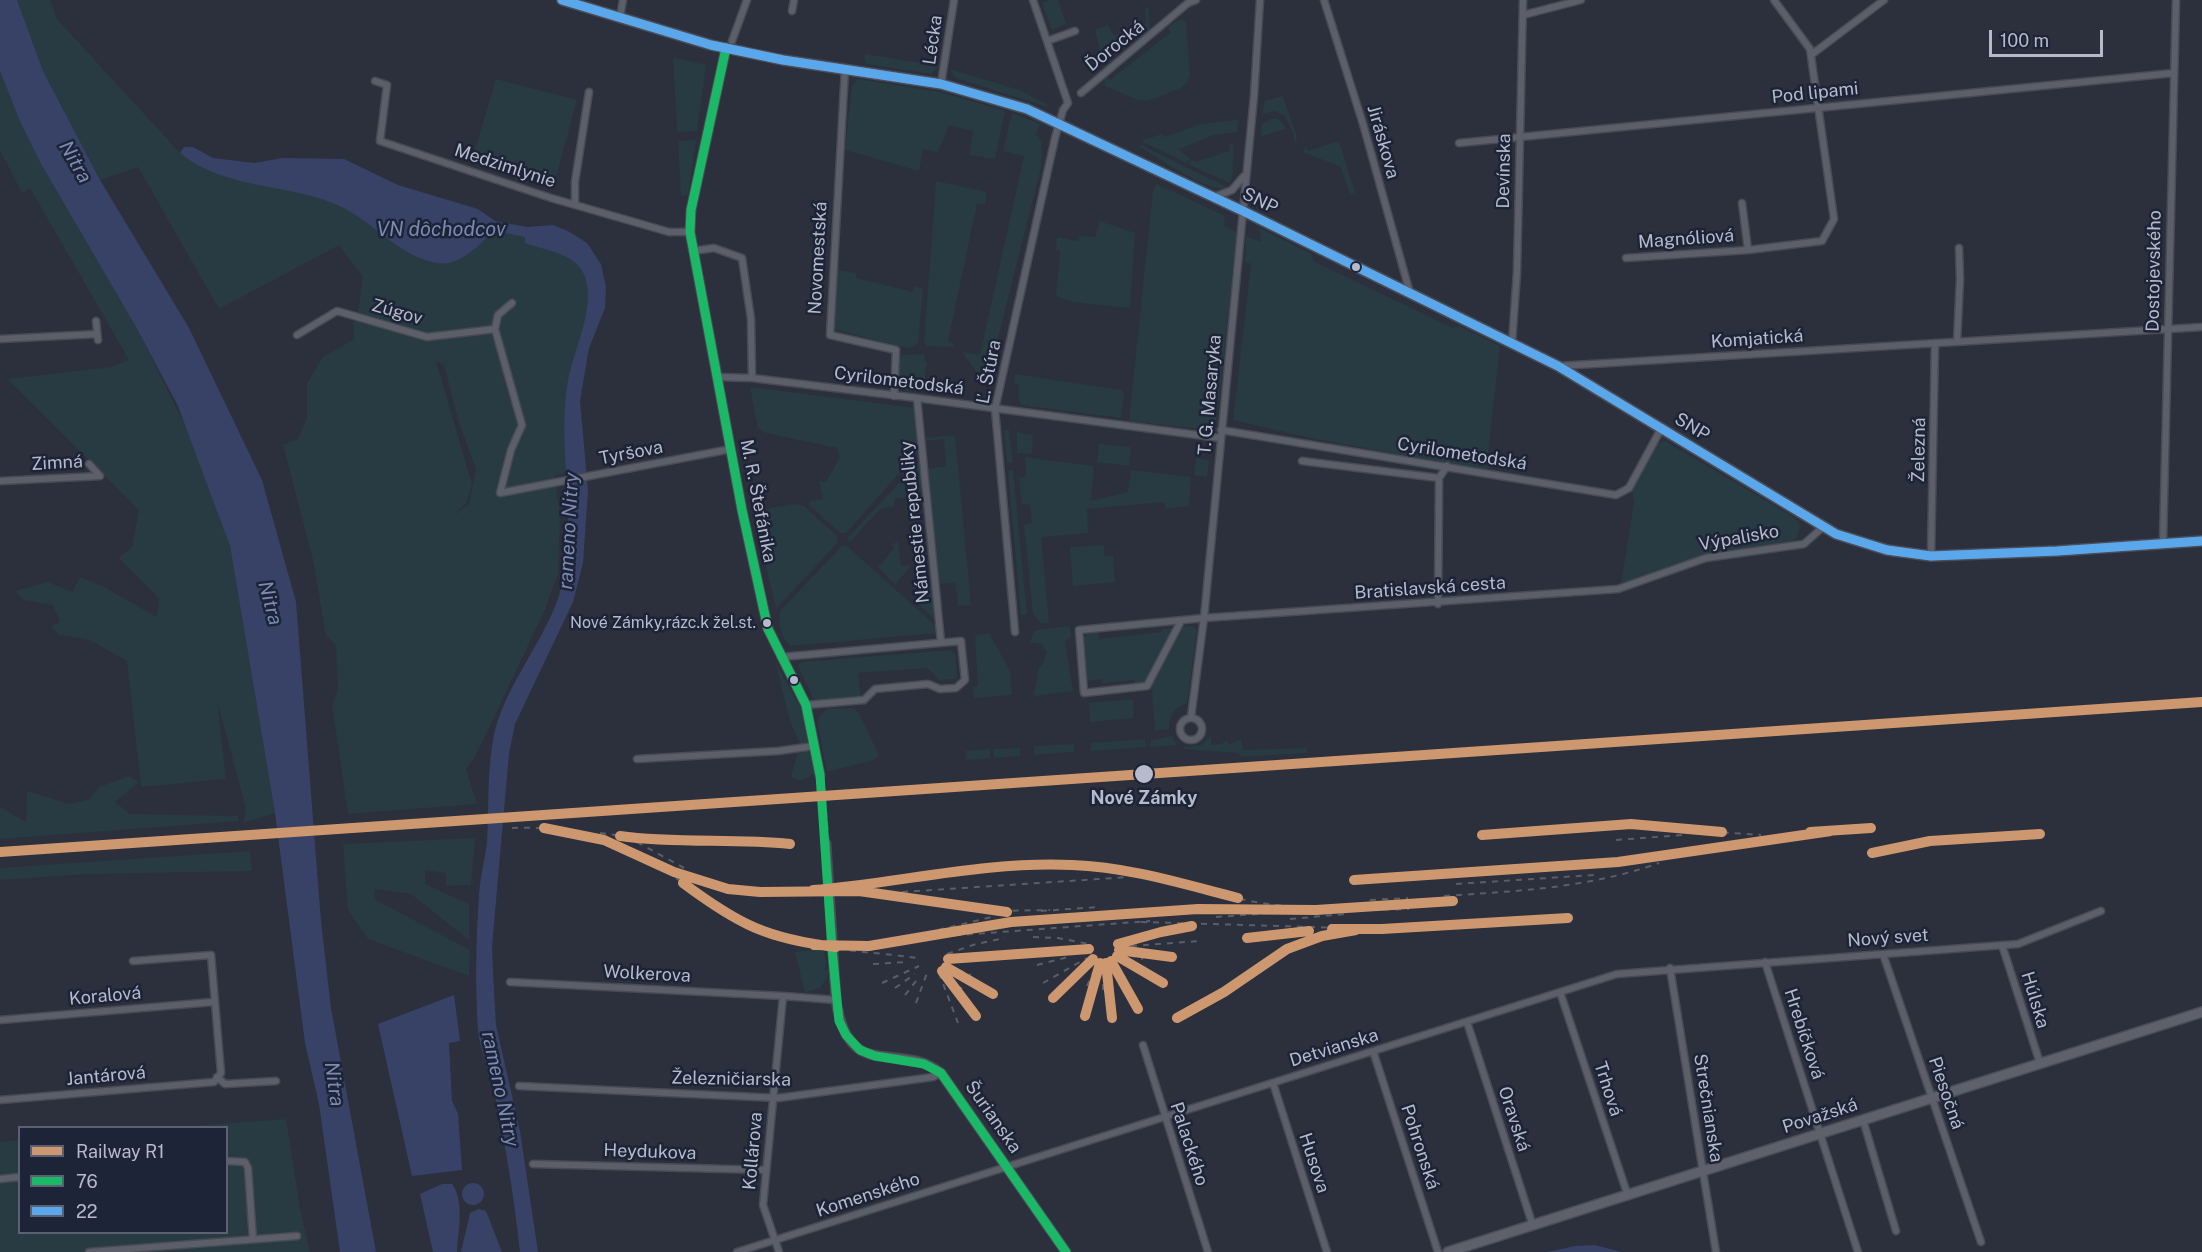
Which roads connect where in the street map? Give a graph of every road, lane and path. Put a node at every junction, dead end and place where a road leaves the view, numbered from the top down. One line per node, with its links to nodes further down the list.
1 (562, 0): 17 (main road, SNP)
2 (623, 0): 17 (street)
3 (747, 0): 20 (street, M. R. Štefánika)
4 (794, 0): 15 (street)
5 (954, 0): 25 (street, Lécka)
6 (1033, 0): 19 (street, Ľ. Štúra)
7 (1196, 0): 27 (street, Ďorocká)
8 (1260, 0): 34 (street, T. G. Masaryka)
9 (1323, 0): 46 (street, Jiráskova)
10 (1523, 0): 16 (street, Devínska)
11 (1581, 0): 16 (street)
12 (1774, 0): 21 (street)
13 (1884, 0): 21 (street)
14 (2176, 0): 23 (street, Dostojevského)
15 (792, 11)
16 (1523, 15): 30 (street, Devínska)
17 (620, 17): 20 (main road, SNP)
18 (1075, 31): 19 (street)
19 (1047, 41): 29 (street, Ľ. Štúra)
20 (729, 44): 22 (main road, SNP); 41 (street, M. R. Štefánika)
21 (1811, 55): 28 (street)
22 (845, 69): 25 (main road, SNP); 60 (street, Novomestská)
23 (2174, 73): 28 (street, Pod lipami); 50 (street, Dostojevského)
24 (375, 81): 39 (street, Medzimlynie)
25 (941, 84): 29 (main road, SNP)
26 (589, 92): 39 (street)
27 (1081, 93)
28 (1817, 108): 30 (street, Pod lipami); 43 (street, Magnóliová)
29 (1060, 123): 32 (street, Ľ. Štúra); 35 (main road, SNP)
30 (1520, 137): 31 (street, Pod lipami); 55 (street, Devínska)
31 (1459, 143)
32 (1049, 167): 33 (street); 36 (street, Ľ. Štúra)
33 (1059, 169)
34 (1244, 176): 35 (street); 40 (street, T. G. Masaryka)
35 (1214, 197): 40 (main road, SNP)
36 (1041, 201): 37 (street); 62 (street, Ľ. Štúra)
37 (1050, 203)
38 (1742, 203): 43 (street, Magnóliová)
39 (575, 204): 41 (street, Medzimlynie)
40 (1243, 211): 46 (main road, SNP); 64 (street, T. G. Masaryka)
41 (690, 232): 44 (street, M. R. Štefánika)
42 (1959, 248): 54 (street)
43 (1748, 250): 45 (street, Magnóliová)
44 (693, 251): 58 (street, M. R. Štefánika); 59 (street)
45 (1626, 258)
46 (1410, 293): 55 (main road, SNP)
47 (512, 303): 51 (street)
48 (96, 321): 53 (street)
49 (2202, 327): 50 (street, Komjatická)
50 (2168, 328): 54 (street, Komjatická); 75 (street, Dostojevského)
51 (495, 329): 52 (street, Zúgov); 66 (street, Tyršova)
52 (297, 335)
53 (0, 339)
54 (1957, 342): 56 (street, Komjatická)
55 (1512, 343): 57 (main road, SNP)
56 (1935, 343): 57 (street, Komjatická); 76 (street, Železná)
57 (1558, 366): 63 (main road, SNP)
58 (717, 377): 59 (street, Cyrilometodská); 66 (street, M. R. Štefánika)
59 (752, 378): 60 (street, Cyrilometodská)
60 (894, 396): 61 (street, Cyrilometodská)
61 (917, 398): 62 (street, Cyrilometodská); 82 (street, Námestie republiky)
62 (995, 409): 65 (street, Cyrilometodská); 81 (street, Ľ. Štúra)
63 (1662, 427): 69 (street, Cyrilometodská); 71 (main road, SNP)
64 (1221, 430): 65 (street, T. G. Masaryka); 69 (street, Cyrilometodská)
65 (1220, 438): 79 (street, T. G. Masaryka)
66 (731, 449): 83 (street, M. R. Štefánika)
67 (1302, 461): 70 (street)
68 (89, 464): 72 (street, Zimná)
69 (1447, 466): 70 (street)
70 (1438, 478): 78 (street)
71 (1745, 478): 73 (main road, Výpalisko)
72 (0, 482)
73 (1823, 527): 76 (main road, Výpalisko); 77 (street, Výpalisko)
74 (2202, 541): 75 (main road, Výpalisko)
75 (2163, 543): 76 (main road, Výpalisko)
76 (1931, 556)
77 (1656, 576): 78 (street, Bratislavská cesta)
78 (1438, 604): 79 (street, Bratislavská cesta)
79 (1204, 618): 80 (street, Bratislavská cesta); 85 (street, T. G. Masaryka)
80 (1181, 621): 80 (street, Bratislavská cesta)
81 (1015, 632)
82 (941, 642): 83 (street); 84 (street)
83 (781, 657): 84 (street, M. R. Štefánika)
84 (807, 705): 86 (street, M. R. Štefánika)
85 (1191, 717)
86 (814, 746): 87 (street); 88 (street, M. R. Štefánika)
87 (637, 759)
88 (820, 776)
89 (826, 843): 99 (street, Šurianska)
90 (2101, 911): 91 (street, Nový svet)
91 (2002, 945): 92 (street, Nový svet); 106 (street, Húlska)
92 (1883, 954): 94 (street, Nový svet); 113 (street, Piesočná)
93 (133, 961): 100 (street)
94 (1765, 962): 95 (street, Nový svet); 117 (street, Hrebíčková)
95 (1670, 968): 97 (street, Detvianska); 122 (street, Strečnianska)
96 (510, 982): 98 (street, Wolkerova)
97 (1560, 992): 103 (street, Detvianska); 125 (street, Trhová)
98 (783, 996): 99 (street); 112 (street, Kollárova)
99 (837, 1000): 107 (street, Šurianska)
100 (213, 1002): 102 (street, Koralová); 108 (street)
101 (2202, 1012): 106 (main road, Považská)
102 (0, 1020)
103 (1467, 1022): 105 (street, Detvianska); 126 (street, Oravská)
104 (1143, 1045): 115 (street, Palackého)
105 (1373, 1052): 110 (street, Detvianska); 138 (street, Pohronská)
106 (2040, 1064): 113 (main road, Považská)
107 (942, 1073): 112 (street, Železničiarska); 120 (street, Šurianska)
108 (216, 1080): 109 (street, Jantárová); 114 (street, Jantárová)
109 (276, 1081)
110 (1273, 1083): 115 (street, Detvianska); 137 (street, Husova)
111 (519, 1086): 112 (street, Železničiarska)
112 (772, 1097): 121 (street, Kollárova)
113 (1931, 1098): 116 (main road, Považská); 131 (street, Piesočná)
114 (0, 1100)
115 (1165, 1116): 120 (street, Detvianska); 136 (street, Palackého)
116 (1863, 1120): 117 (main road, Považská); 127 (street)
117 (1820, 1134): 122 (main road, Považská); 141 (street, Hrebíčková)
118 (228, 1161): 129 (street)
119 (533, 1164): 121 (street, Heydukova)
120 (1008, 1167): 130 (street, Komenského); 135 (street, Šurianska)
121 (766, 1170): 130 (street, Kollárova)
122 (1703, 1172): 125 (main road, Považská); 140 (street, Strečnianska)
123 (18, 1178): 124 (street)
124 (0, 1179)
125 (1628, 1196): 126 (main road, Považská)
126 (1533, 1226): 139 (main road, Považská)
127 (1896, 1231)
128 (297, 1236): 129 (street)
129 (253, 1239): 132 (street)
130 (775, 1240): 133 (street, Komenského); 134 (street, Kollárova)
131 (1981, 1242)
132 (89, 1252)
133 (736, 1252)
134 (779, 1252)
135 (1066, 1252)
136 (1208, 1252)
137 (1327, 1252)
138 (1437, 1252)
139 (1448, 1252)
140 (1716, 1252)
141 (1858, 1252)

